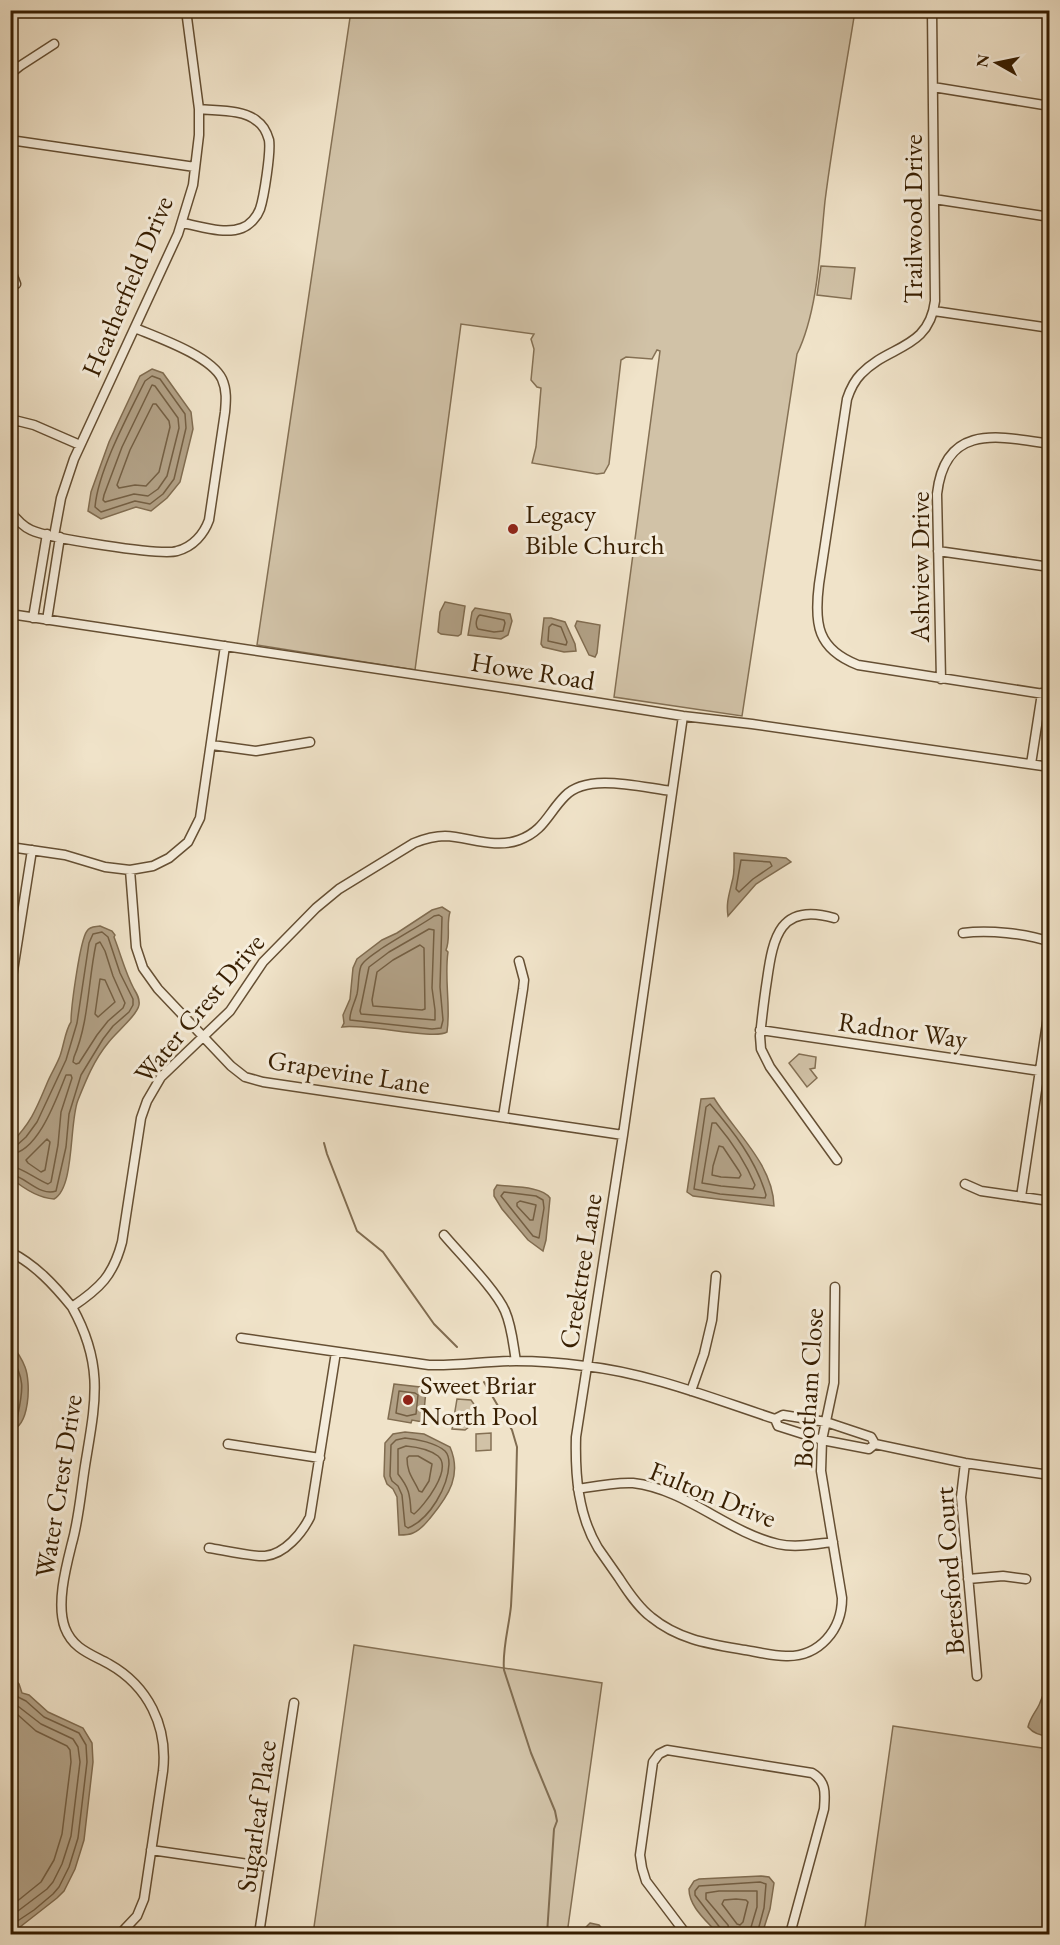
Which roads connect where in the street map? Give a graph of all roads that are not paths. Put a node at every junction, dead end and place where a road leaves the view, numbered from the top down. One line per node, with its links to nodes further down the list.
1 (186, 10): 7 (street, Heatherfield Drive)
2 (932, 10): 5 (street, Trailwood Drive)
3 (54, 44): 4 (street)
4 (10, 74)
5 (933, 87): 6 (street); 10 (street, Trailwood Drive)
6 (1050, 106)
7 (199, 109): 9 (street, Heatherfield Drive); 12 (street)
8 (10, 140): 9 (street)
9 (195, 167): 12 (street, Heatherfield Drive)
10 (934, 199): 11 (street); 15 (street, Trailwood Drive)
11 (1050, 217)
12 (183, 224): 16 (street, Heatherfield Drive)
13 (10, 268): 14 (street)
14 (16, 284)
15 (934, 311): 17 (street); 30 (street, Trailwood Drive)
16 (135, 328): 21 (street, Heatherfield Drive); 23 (street)
17 (1050, 328)
18 (12, 419): 19 (street); 21 (street)
19 (10, 432)
20 (1050, 444): 24 (street, Ashview Drive)
21 (80, 445): 23 (street, Heatherfield Drive)
22 (10, 511): 23 (street)
23 (53, 535): 27 (street, Heatherfield Drive); 28 (street, Heatherfield Drive)
24 (938, 550): 25 (street); 30 (street, Ashview Drive)
25 (1050, 567)
26 (10, 615): 27 (street, Howe Road)
27 (33, 618): 28 (street, Howe Road)
28 (47, 620): 29 (street, Howe Road)
29 (225, 646): 32 (street, Howe Road); 34 (street)
30 (941, 679): 31 (street)
31 (1046, 694): 35 (street)
32 (683, 716): 35 (street, Howe Road); 37 (street, Creektree Lane)
33 (310, 742): 34 (street)
34 (212, 745): 40 (street)
35 (1031, 764): 36 (street, Howe Road)
36 (1050, 767)
37 (672, 792): 48 (street, Water Crest Drive); 51 (street, Creektree Lane)
38 (10, 847): 39 (street)
39 (32, 850): 40 (street); 45 (street)
40 (130, 870): 48 (street, Grapevine Lane)
41 (834, 918): 47 (street)
42 (963, 933): 43 (street)
43 (1050, 942)
44 (519, 961): 50 (street)
45 (10, 990)
46 (1050, 1003): 49 (street)
47 (760, 1030): 49 (street, Radnor Way); 52 (street)
48 (204, 1038): 50 (street, Grapevine Lane); 60 (street, Water Crest Drive)
49 (1040, 1071): 54 (street)
50 (503, 1117): 51 (street, Grapevine Lane)
51 (622, 1135): 64 (street, Creektree Lane)
52 (837, 1160)
53 (965, 1184): 54 (street)
54 (1021, 1197): 55 (street)
55 (1050, 1202)
56 (444, 1235): 63 (street)
57 (10, 1252): 60 (street)
58 (716, 1276): 65 (street)
59 (835, 1287): 67 (street, Bootham Close)
60 (72, 1307): 82 (street, Water Crest Drive)
61 (241, 1338): 62 (street)
62 (336, 1353): 63 (street); 71 (street)
63 (516, 1361): 64 (street)
64 (586, 1366): 65 (street); 74 (street, Creektree Lane)
65 (691, 1391): 66 (street)
66 (775, 1419): 67 (street); 68 (street)
67 (826, 1422): 68 (street, Bootham Close); 70 (street)
68 (822, 1440): 70 (street); 75 (street, Bootham Close)
69 (228, 1444): 71 (street)
70 (875, 1444): 72 (street)
71 (320, 1458): 76 (street)
72 (965, 1463): 73 (street); 77 (street, Beresford Court)
73 (1050, 1475)
74 (578, 1489): 75 (street, Fulton Drive); 79 (street, Creektree Lane)
75 (833, 1542): 79 (street, Bootham Close)
76 (208, 1548)
77 (968, 1579): 78 (street); 80 (street, Beresford Court)
78 (1026, 1579)
79 (832, 1633)
80 (977, 1676)
81 (294, 1703): 83 (street, Sugarleaf Place)
82 (151, 1850): 83 (street); 84 (street, Water Crest Drive)
83 (269, 1867): 85 (street, Sugarleaf Place)
84 (120, 1935)
85 (259, 1935)
86 (686, 1935): 87 (street)
87 (790, 1935)

